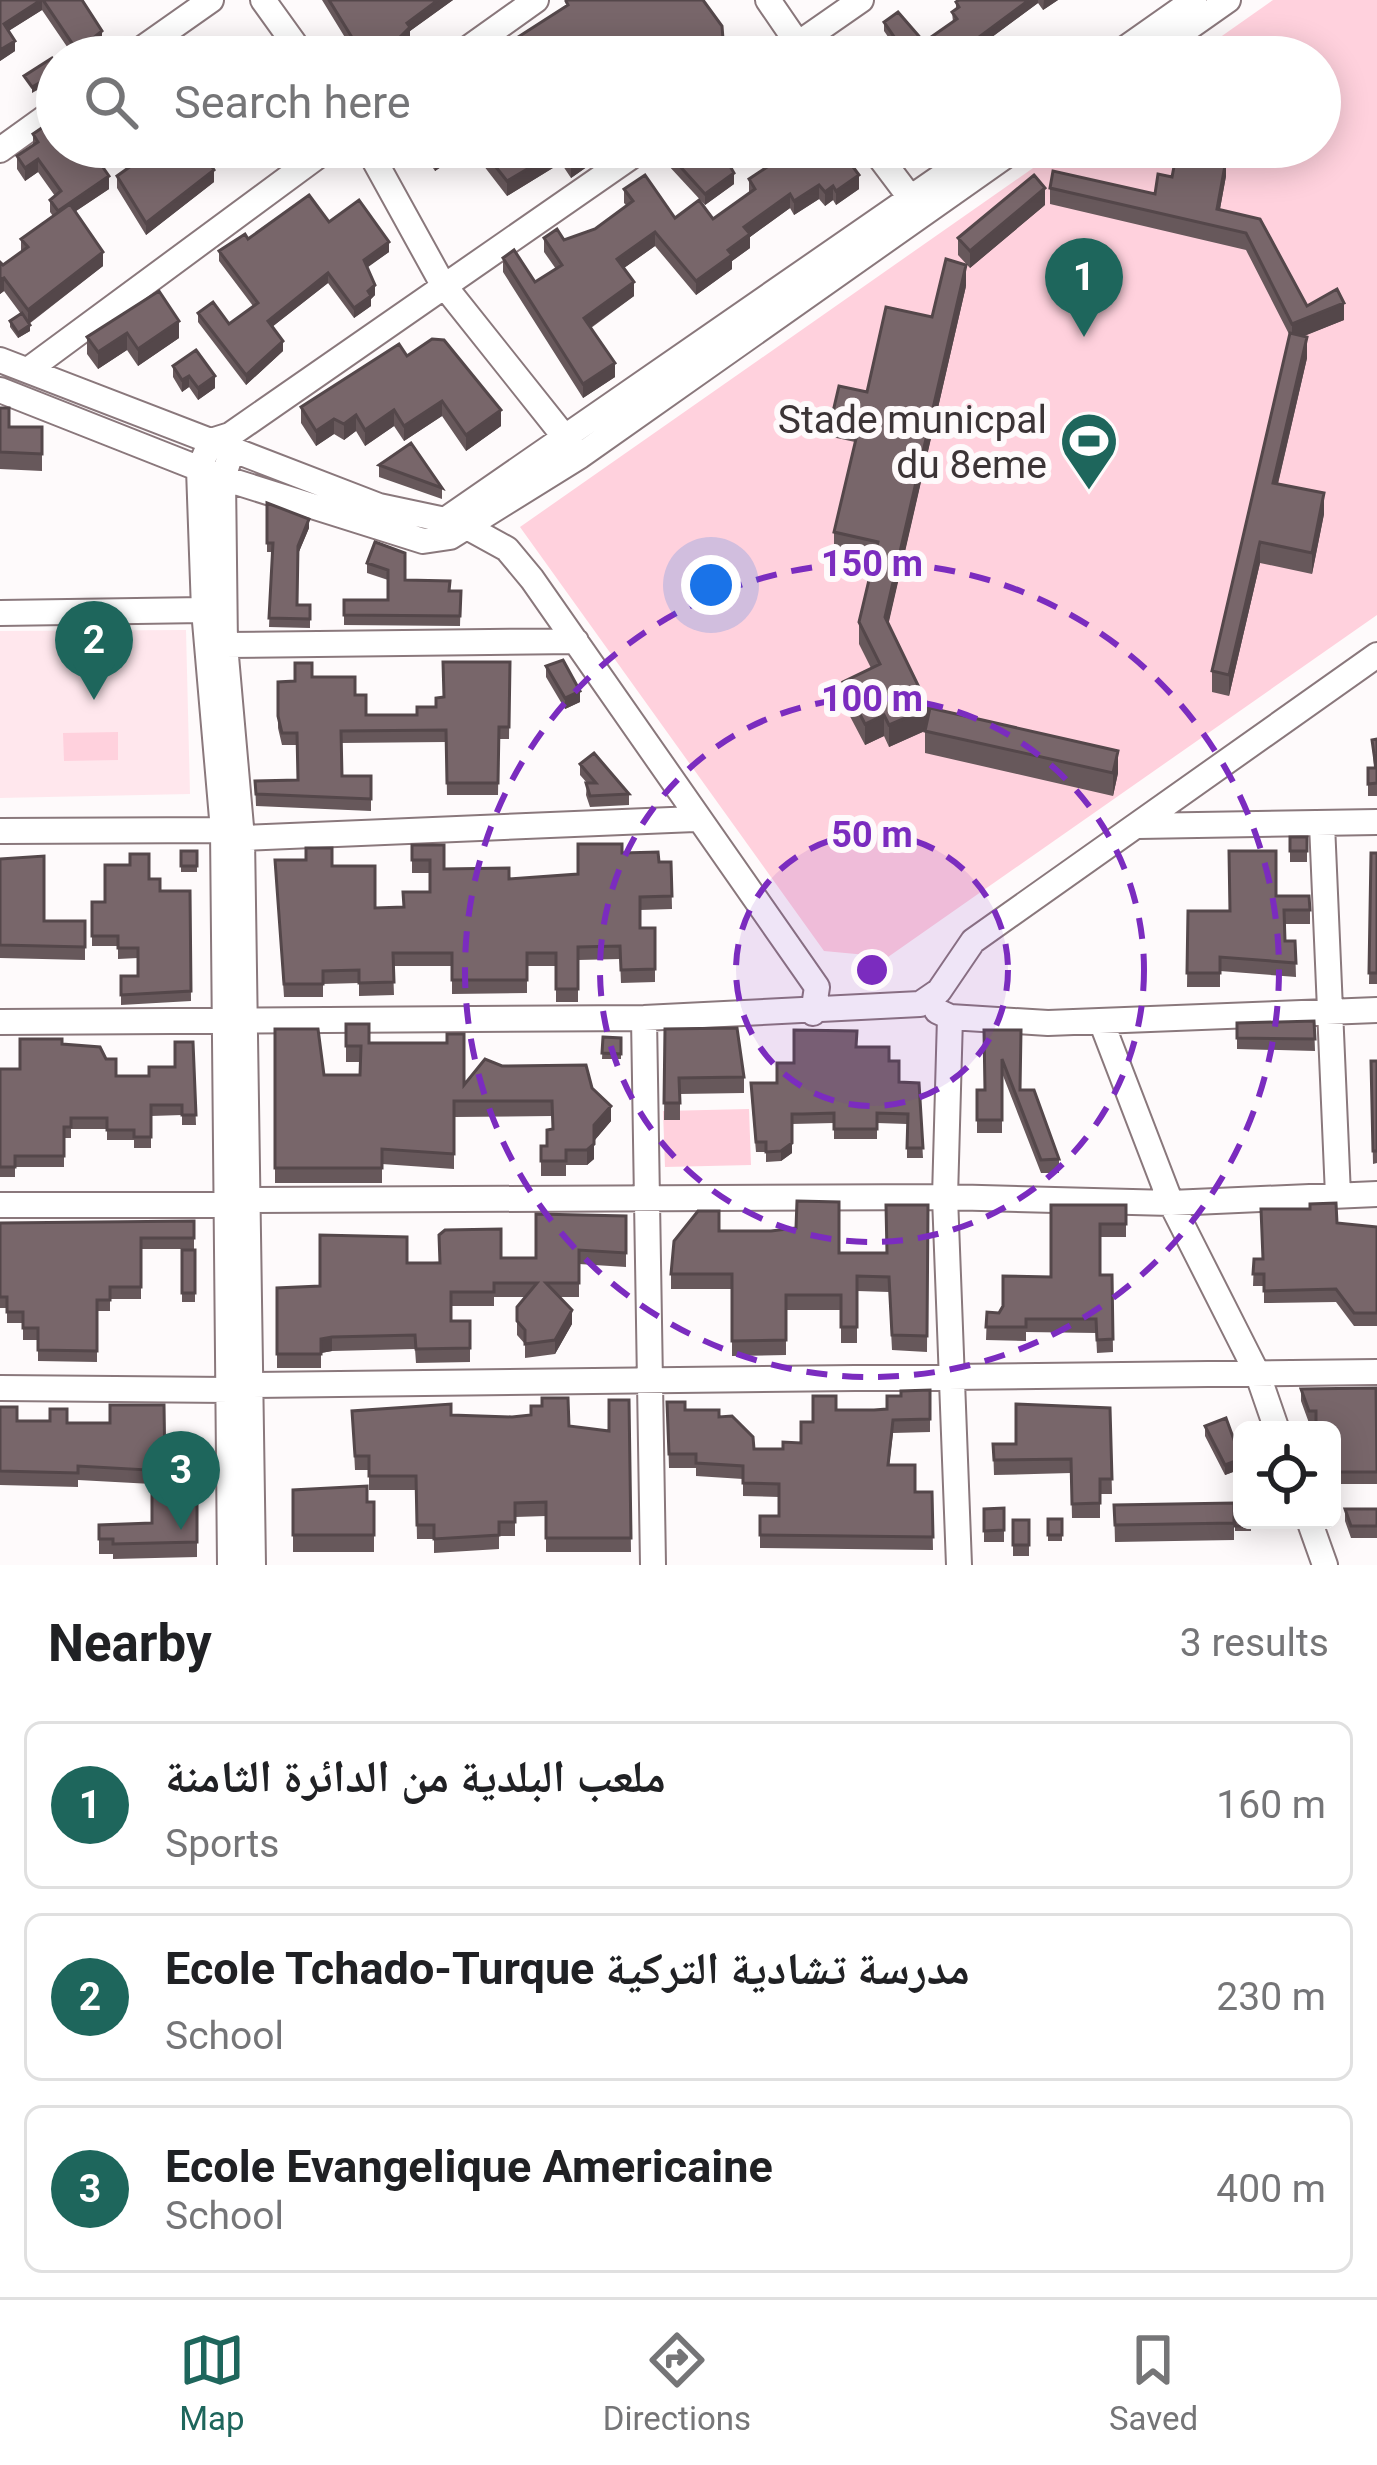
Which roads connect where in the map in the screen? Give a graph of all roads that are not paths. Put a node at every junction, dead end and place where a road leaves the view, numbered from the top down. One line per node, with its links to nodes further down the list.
1 (211, 0): 8 (street)
2 (263, 0): 9 (street)
3 (536, 0): 10 (street)
4 (767, 0): 11 (street)
5 (861, 0): 12 (street)
6 (1194, 0): 13 (street)
7 (1228, 0): 14 (street)
8 (160, 36)
9 (289, 36)
10 (485, 36)
11 (785, 36)
12 (815, 36)
13 (1143, 36)
14 (1177, 36)
15 (36, 124): 16 (street)
16 (0, 150)
17 (302, 168): 26 (street)
18 (379, 168): 24 (street)
19 (614, 168): 24 (street)
20 (888, 168): 23 (street)
21 (960, 168): 23 (street)
22 (982, 168): 23 (street)
23 (916, 206): 29 (street)
24 (442, 283): 28 (street); 29 (street)
25 (0, 360): 26 (street)
26 (28, 370): 28 (street)
27 (0, 390): 30 (street)
28 (224, 442): 29 (street); 30 (street)
29 (573, 448): 31 (street)
30 (211, 474): 31 (street); 32 (street); 35 (street)
31 (467, 527): 34 (street)
32 (204, 610): 33 (street); 42 (street)
33 (0, 613)
34 (576, 641): 35 (street); 37 (street)
35 (225, 645): 42 (street)
36 (1377, 655): 40 (street)
37 (695, 819): 42 (street); 46 (street)
38 (1377, 822): 39 (street)
39 (1322, 824): 40 (street); 45 (street)
40 (1138, 826): 43 (street)
41 (0, 831): 42 (street)
42 (232, 834): 49 (street)
43 (920, 1004): 46 (street); 47 (street)
44 (1377, 1010): 45 (street)
45 (1327, 1012): 50 (street); 53 (street)
46 (813, 1013): 48 (street)
47 (950, 1017): 50 (street); 55 (street)
48 (644, 1018): 49 (street); 54 (street)
49 (233, 1020): 51 (street); 56 (street)
50 (1101, 1021): 57 (street)
51 (0, 1022)
52 (1377, 1194): 53 (street)
53 (1338, 1196): 57 (street)
54 (644, 1197): 55 (street); 56 (street); 62 (street)
55 (945, 1197): 57 (street); 60 (street)
56 (236, 1203): 58 (street); 63 (street)
57 (1171, 1203): 61 (street)
58 (0, 1204)
59 (1377, 1372): 61 (street)
60 (951, 1375): 61 (street); 62 (street); 70 (street)
61 (1258, 1375): 65 (street)
62 (646, 1379): 63 (street); 69 (street)
63 (239, 1387): 64 (street); 67 (street); 68 (street)
64 (0, 1388)
65 (1274, 1421)
66 (1312, 1529): 71 (street)
67 (230, 1565)
68 (253, 1565)
69 (653, 1565)
70 (959, 1565)
71 (1324, 1565)

